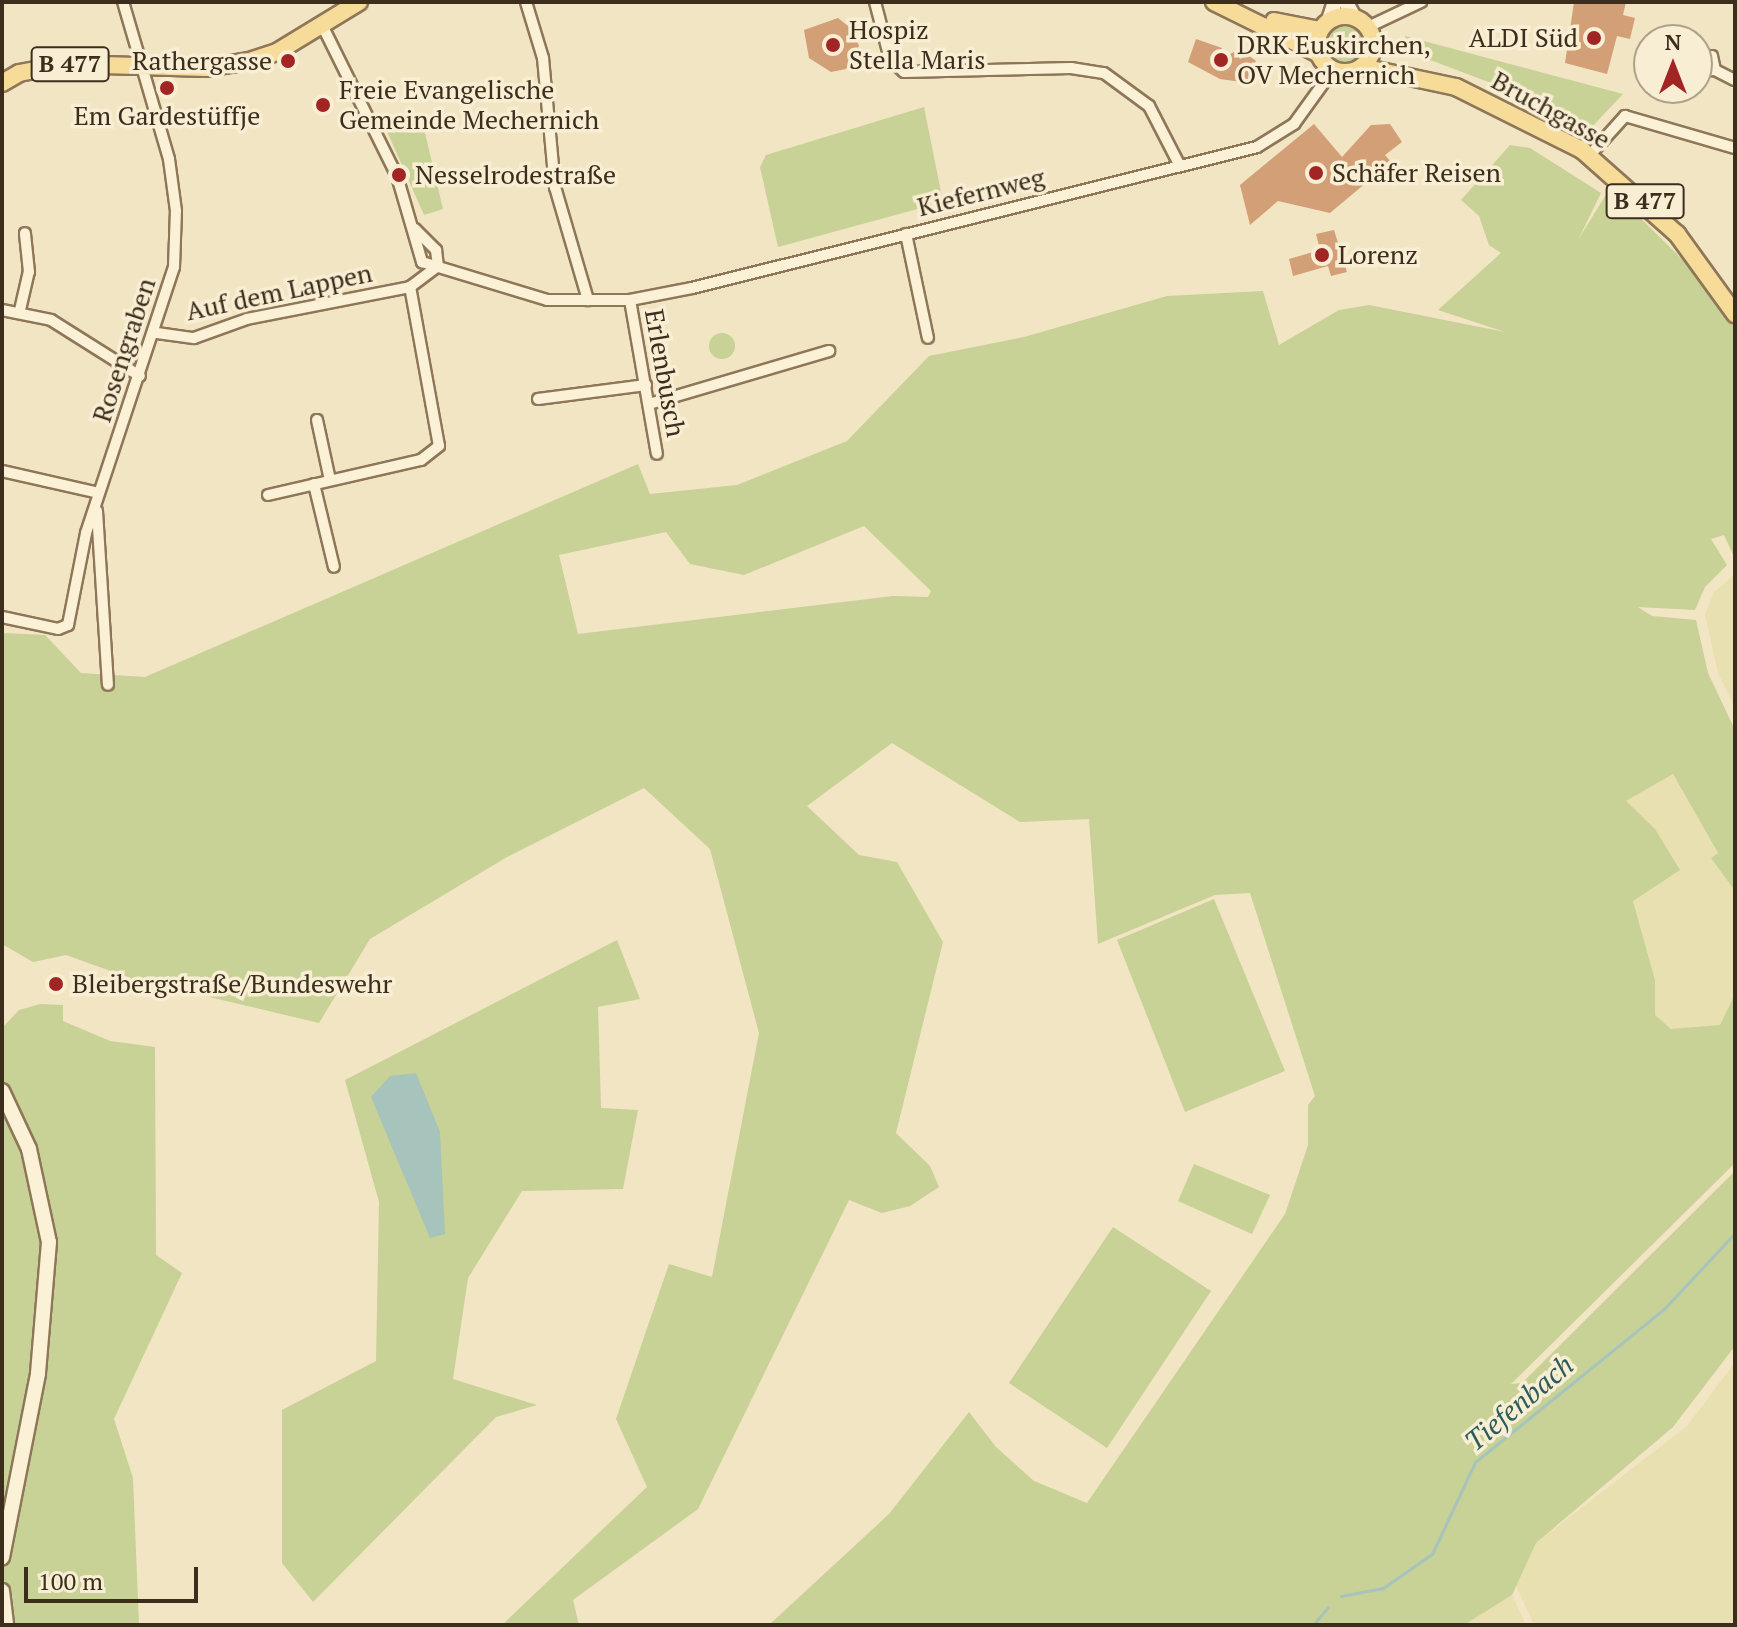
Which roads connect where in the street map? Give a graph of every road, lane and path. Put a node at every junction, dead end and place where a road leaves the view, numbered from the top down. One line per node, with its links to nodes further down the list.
1 (123, 2): 16 (street, Rosengraben)
2 (359, 2): 10 (main road, B 477)
3 (526, 2): 30 (street)
4 (875, 2): 25 (street)
5 (1214, 2): 9 (main road)
6 (1335, 2): 11 (street)
7 (1421, 2): 12 (street)
8 (1350, 9): 11 (main road); 12 (main road)
9 (1245, 15): 11 (main road); 14 (main road)
10 (322, 25): 16 (main road, B 477); 28 (street)
11 (1324, 25): 14 (main road)
12 (1368, 27): 13 (main road)
13 (1373, 44): 17 (main road); 20 (main road, Bruchgasse / B 477)
14 (1317, 53): 18 (main road)
15 (1713, 61): 19 (street)
16 (142, 65): 22 (main road, B 477); 35 (street, Rosengraben)
17 (1362, 67): 18 (main road, B 477); 20 (main road, Bruchgasse / B 477)
18 (1333, 70): 25 (street, Kiefernweg)
19 (1715, 70): 21 (street)
20 (1424, 77): 24 (main road, Bruchgasse / B 477)
21 (1735, 80)
22 (2, 83)
23 (1735, 148): 24 (street)
24 (1589, 156): 34 (main road, Bruchgasse / B 477)
25 (1179, 164): 27 (street, Kiefernweg)
26 (25, 233): 33 (street)
27 (906, 234): 31 (street, Kiefernweg); 36 (street)
28 (438, 266): 29 (street); 30 (street)
29 (410, 287): 35 (street, Auf dem Lappen); 45 (street)
30 (588, 300): 31 (street, Kiefernweg)
31 (630, 300): 39 (street, Erlenbusch)
32 (2, 310): 33 (street)
33 (20, 310): 38 (street)
34 (1735, 314)
35 (157, 333): 38 (street, Rosengraben)
36 (928, 338)
37 (829, 351): 41 (street)
38 (140, 376): 47 (street, Rosengraben)
39 (646, 385): 40 (street); 41 (street, Erlenbusch)
40 (538, 399)
41 (649, 404): 43 (street, Erlenbusch)
42 (317, 420): 45 (street)
43 (657, 454)
44 (2, 471): 47 (street)
45 (330, 480): 46 (street)
46 (314, 484): 48 (street); 50 (street)
47 (99, 493): 49 (street, Rosengraben)
48 (268, 495)
49 (97, 505): 51 (street, Rosengraben); 52 (street, Rosengraben)
50 (334, 567)
51 (2, 617)
52 (108, 685)
53 (2, 1091): 54 (street)
54 (2, 1557)
55 (2, 1591): 56 (street)
56 (6, 1625)

